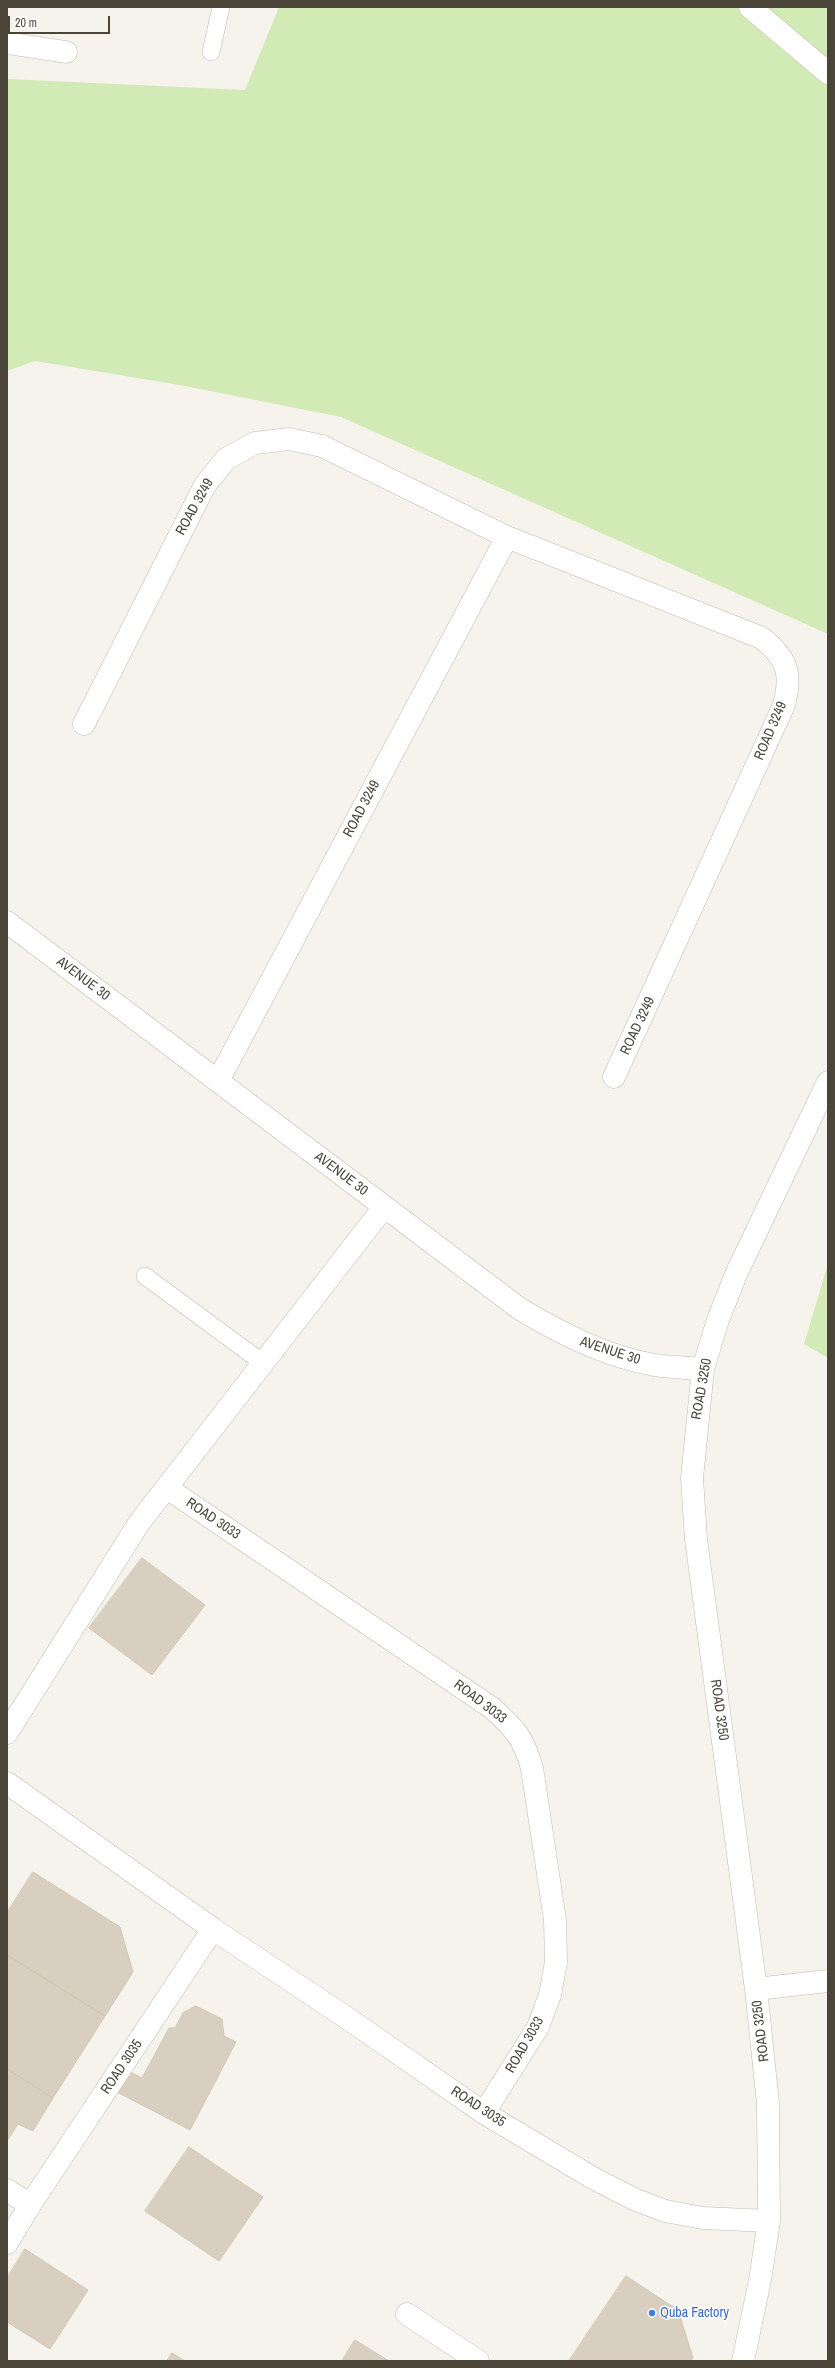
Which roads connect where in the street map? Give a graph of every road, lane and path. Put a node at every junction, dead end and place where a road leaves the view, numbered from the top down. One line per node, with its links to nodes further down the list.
1 (221, 7): 5 (lane)
2 (750, 7): 6 (street)
3 (7, 43): 4 (street)
4 (66, 52)
5 (211, 52)
6 (828, 73)
7 (507, 537): 8 (street, ROAD 3249); 10 (street, ROAD 3249); 11 (street, ROAD 3249)
8 (84, 724)
9 (7, 922): 11 (street, AVENUE 30)
10 (614, 1077)
11 (218, 1081): 13 (street, AVENUE 30)
12 (828, 1082): 16 (street, ROAD 3250)
13 (384, 1206): 15 (street); 16 (street, AVENUE 30)
14 (145, 1276): 15 (lane)
15 (264, 1363): 17 (street)
16 (703, 1369): 22 (street, ROAD 3250)
17 (167, 1488): 18 (street); 23 (street, ROAD 3033)
18 (7, 1733)
19 (7, 1783): 20 (street, ROAD 3035)
20 (213, 1929): 23 (street, ROAD 3035); 25 (street, ROAD 3035)
21 (828, 1981): 22 (street)
22 (756, 1989): 26 (street, ROAD 3250)
23 (484, 2113): 26 (street, ROAD 3035)
24 (7, 2190): 25 (street)
25 (30, 2205): 27 (street, ROAD 3035)
26 (769, 2221): 30 (street, ROAD 3250)
27 (7, 2243)
28 (407, 2314): 29 (street)
29 (478, 2361)
30 (743, 2361)

